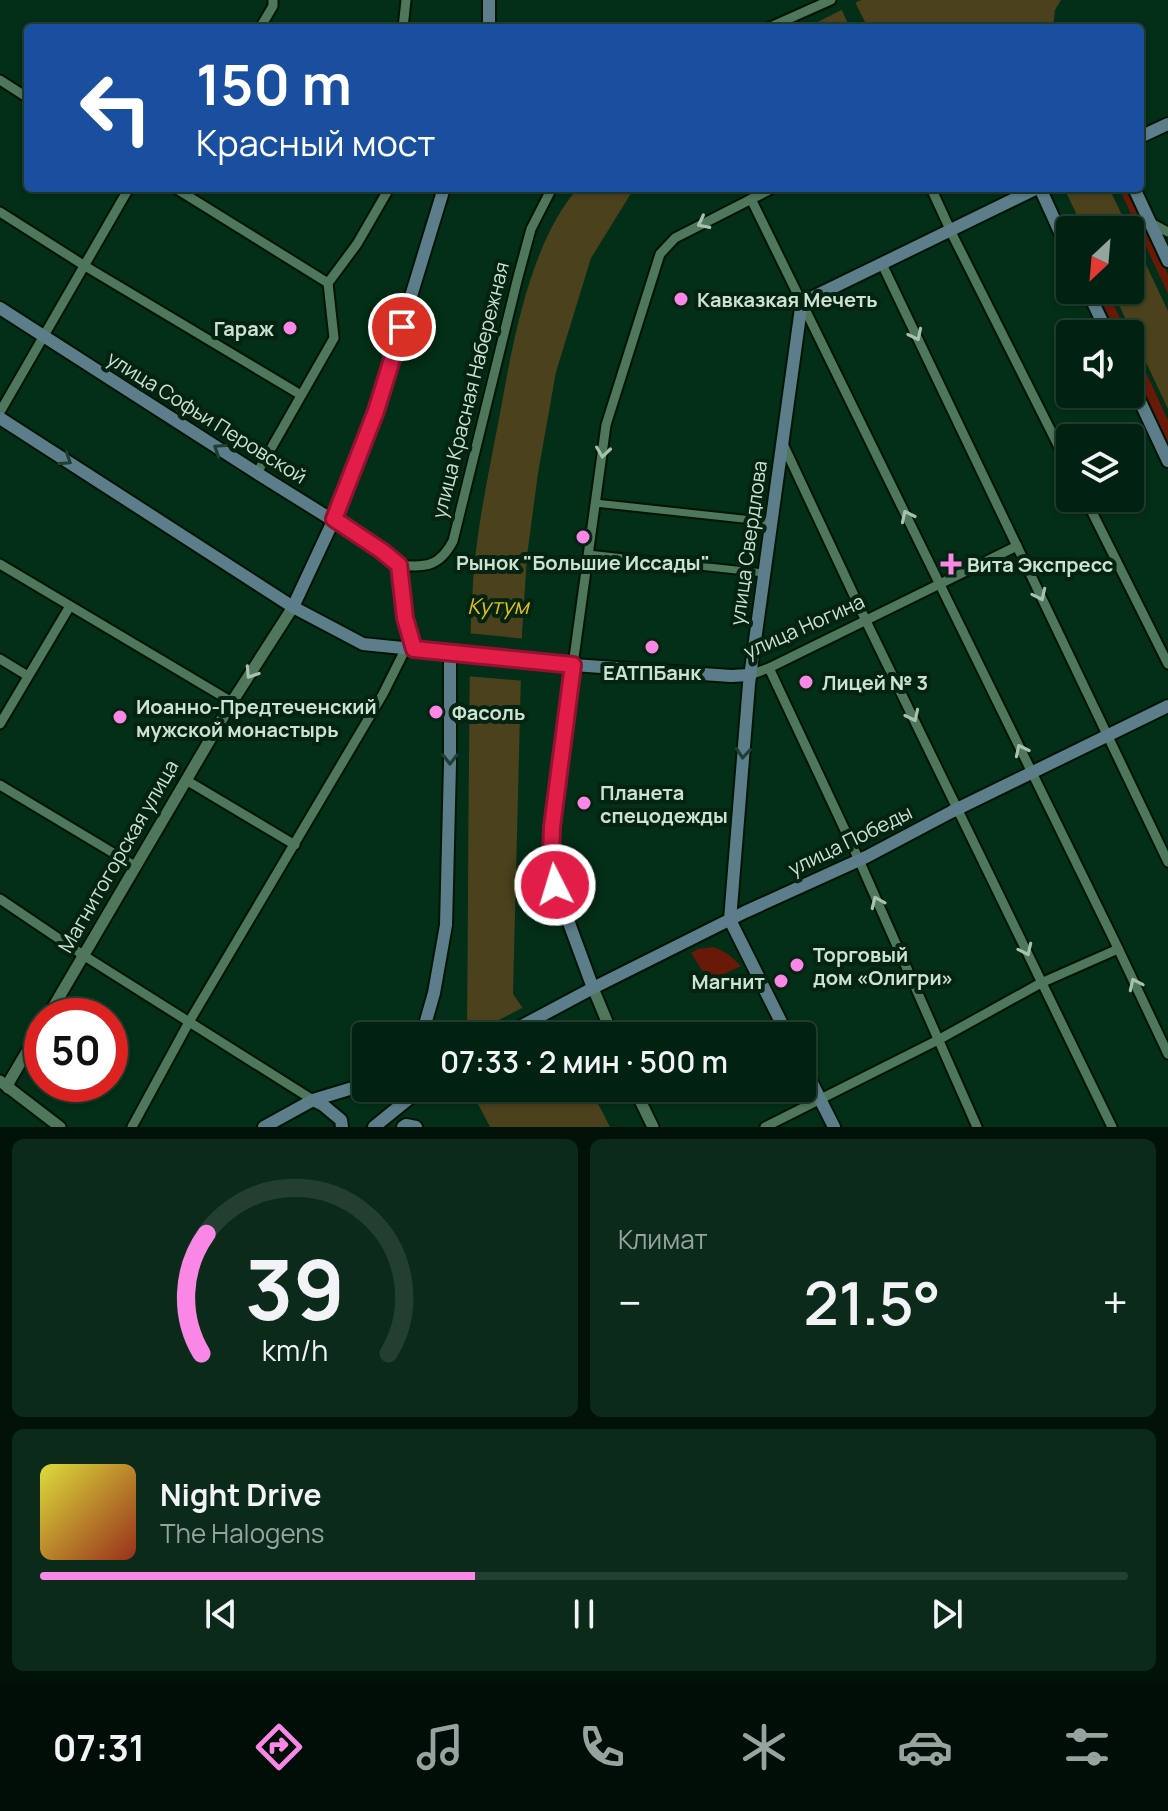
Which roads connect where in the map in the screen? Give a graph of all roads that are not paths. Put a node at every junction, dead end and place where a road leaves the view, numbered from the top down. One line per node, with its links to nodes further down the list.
1 (273, 0): 5 (street)
2 (406, 0): 6 (street)
3 (489, 0): 7 (main road)
4 (827, 1): 8 (street)
5 (262, 24)
6 (403, 24)
7 (489, 24)
8 (777, 24)
9 (0, 80): 10 (street)
10 (24, 95)
11 (1168, 124): 12 (main road)
12 (1144, 135)
13 (127, 192): 31 (street)
14 (181, 192): 32 (street)
15 (387, 192): 32 (street)
16 (443, 192): 45 (main road, Магнитогорская улица)
17 (550, 192): 50 (street, улица Красная Набережная)
18 (765, 192): 23 (street)
19 (933, 192): 27 (street)
20 (1030, 192): 27 (main road)
21 (1040, 192): 26 (main road)
22 (1136, 192): 25 (main road)
23 (751, 199): 33 (street); 43 (street, one-way to 43)
24 (0, 212): 31 (street)
25 (1151, 223): 28 (street); 29 (main road)
26 (1056, 225)
27 (951, 231): 30 (main road); 40 (street)
28 (1168, 232)
29 (1168, 261)
30 (882, 264): 33 (main road); 47 (street, one-way to 47)
31 (85, 266): 35 (street); 36 (street)
32 (328, 283): 36 (street)
33 (803, 302): 39 (main road, улица Свердлова); 52 (street, one-way to 33)
34 (0, 308): 35 (main road, улица Софьи Перовской)
35 (44, 337): 38 (street); 42 (main road, улица Софьи Перовской, one-way to 35)
36 (301, 395): 42 (street)
37 (1143, 408): 41 (main road)
38 (0, 415): 54 (main road, one-way to 54)
39 (782, 441): 46 (main road, улица Свердлова); 55 (street)
40 (1056, 441)
41 (1168, 461)
42 (257, 473): 45 (main road, улица Софьи Перовской)
43 (595, 503): 46 (street); 48 (street)
44 (1092, 512): 59 (street)
45 (334, 519): 50 (main road, улица Софьи Перовской); 54 (main road, Магнитогорская улица)
46 (771, 522): 51 (main road, улица Свердлова)
47 (1017, 546): 52 (street, улица Ногина); 67 (street, one-way to 67)
48 (588, 554): 51 (street); 60 (street)
49 (0, 564): 53 (street)
50 (399, 565): 56 (main road)
51 (764, 573): 62 (main road, улица Свердлова)
52 (940, 584): 55 (street, улица Ногина); 68 (street, one-way to 52)
53 (70, 606): 63 (street); 64 (street)
54 (293, 607): 56 (main road); 64 (street, Магнитогорская улица, one-way to 64)
55 (866, 621): 61 (street, улица Ногина); 71 (street, one-way to 71)
56 (410, 649): 57 (main road); 72 (street)
57 (457, 653): 60 (main road, улица Ногина); 84 (main road, one-way to 84)
58 (0, 659): 63 (street)
59 (1168, 664)
60 (573, 665): 62 (main road, улица Ногина); 81 (main road)
61 (769, 668): 62 (street, улица Ногина); 73 (street)
62 (750, 675): 77 (main road, улица Свердлова, one-way to 77)
63 (28, 676): 66 (street)
64 (232, 702): 69 (street, Магнитогорская улица)
65 (1168, 706): 67 (main road, улица Победы)
66 (0, 724)
67 (1107, 736): 68 (main road, улица Победы); 74 (street)
68 (1032, 772): 71 (main road, улица Победы); 78 (street)
69 (186, 780): 72 (street); 75 (street, Магнитогорская улица)
70 (0, 785): 75 (street)
71 (958, 808): 73 (main road, улица Победы); 80 (street, one-way to 80)
72 (295, 845): 83 (street)
73 (859, 860): 77 (main road, улица Победы); 88 (street, one-way to 73)
74 (1168, 862)
75 (135, 866): 79 (street, Магнитогорская улица)
76 (0, 899): 79 (street)
77 (730, 920): 81 (main road, улица Победы); 87 (main road)
78 (1118, 949): 80 (street); 89 (street, one-way to 78)
79 (83, 955): 82 (street, Магнитогорская улица); 83 (street)
80 (1041, 983): 88 (street); 109 (street)
81 (593, 988): 85 (main road, улица Победы); 86 (street)
82 (58, 998)
83 (189, 1022): 95 (street); 99 (street)
84 (426, 1022)
85 (530, 1022)
86 (607, 1022)
87 (781, 1022)
88 (938, 1040): 94 (street); 108 (street)
89 (1168, 1054)
90 (24, 1057): 91 (street)
91 (4, 1084): 98 (street)
92 (352, 1088): 95 (main road)
93 (816, 1090): 94 (main road)
94 (820, 1098): 106 (street); 107 (main road)
95 (313, 1100): 100 (main road); 101 (main road)
96 (405, 1102): 102 (main road)
97 (641, 1102): 105 (street)
98 (60, 1127)
99 (132, 1127)
100 (264, 1127)
101 (342, 1127)
102 (374, 1127)
103 (403, 1127): 104 (main road)
104 (416, 1127)
105 (653, 1127)
106 (765, 1127)
107 (834, 1127)
108 (977, 1127)
109 (1112, 1127)

